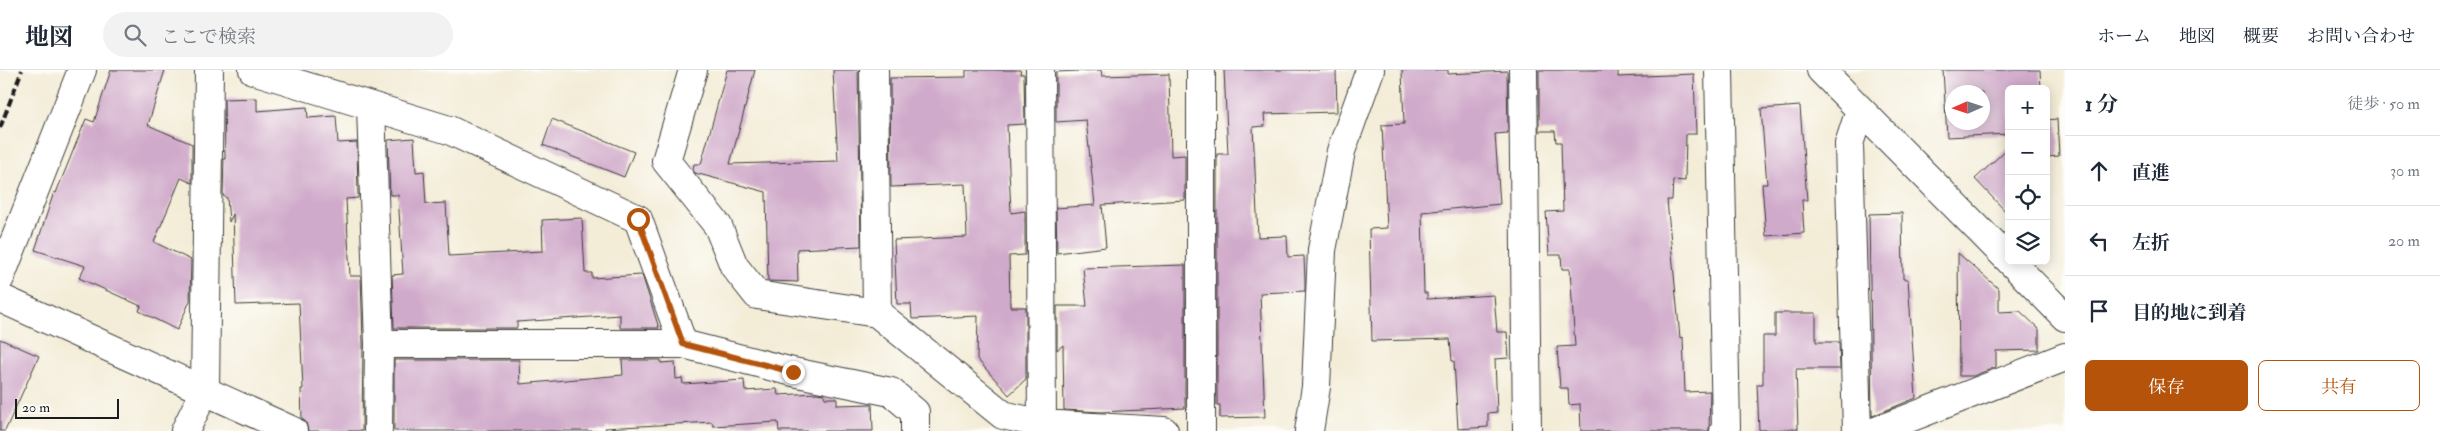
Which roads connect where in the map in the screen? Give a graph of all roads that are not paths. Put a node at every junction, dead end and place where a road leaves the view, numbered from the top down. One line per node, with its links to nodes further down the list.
1 (82, 70): 16 (street)
2 (209, 70): 23 (street)
3 (253, 70): 12 (street)
4 (693, 70): 18 (street)
5 (874, 70): 18 (street)
6 (1040, 70): 24 (street)
7 (1201, 70): 30 (street)
8 (1370, 70): 31 (street)
9 (1523, 70): 32 (street)
10 (1719, 70): 33 (street)
11 (1821, 70): 13 (street)
12 (371, 107): 20 (street); 21 (street)
13 (1860, 110): 14 (street); 34 (street)
14 (2005, 257)
15 (2013, 265): 19 (street)
16 (0, 278)
17 (0, 298): 23 (street)
18 (877, 313): 24 (street)
19 (2065, 317)
20 (378, 344): 21 (street); 27 (street)
21 (683, 344): 28 (street)
22 (2065, 357): 35 (street)
23 (205, 390): 25 (street); 26 (street)
24 (1042, 424): 29 (street)
25 (185, 431)
26 (293, 431)
27 (378, 431)
28 (915, 431)
29 (1164, 431)
30 (1200, 431)
31 (1309, 431)
32 (1527, 431)
33 (1724, 431)
34 (1856, 431)
35 (1876, 431)

